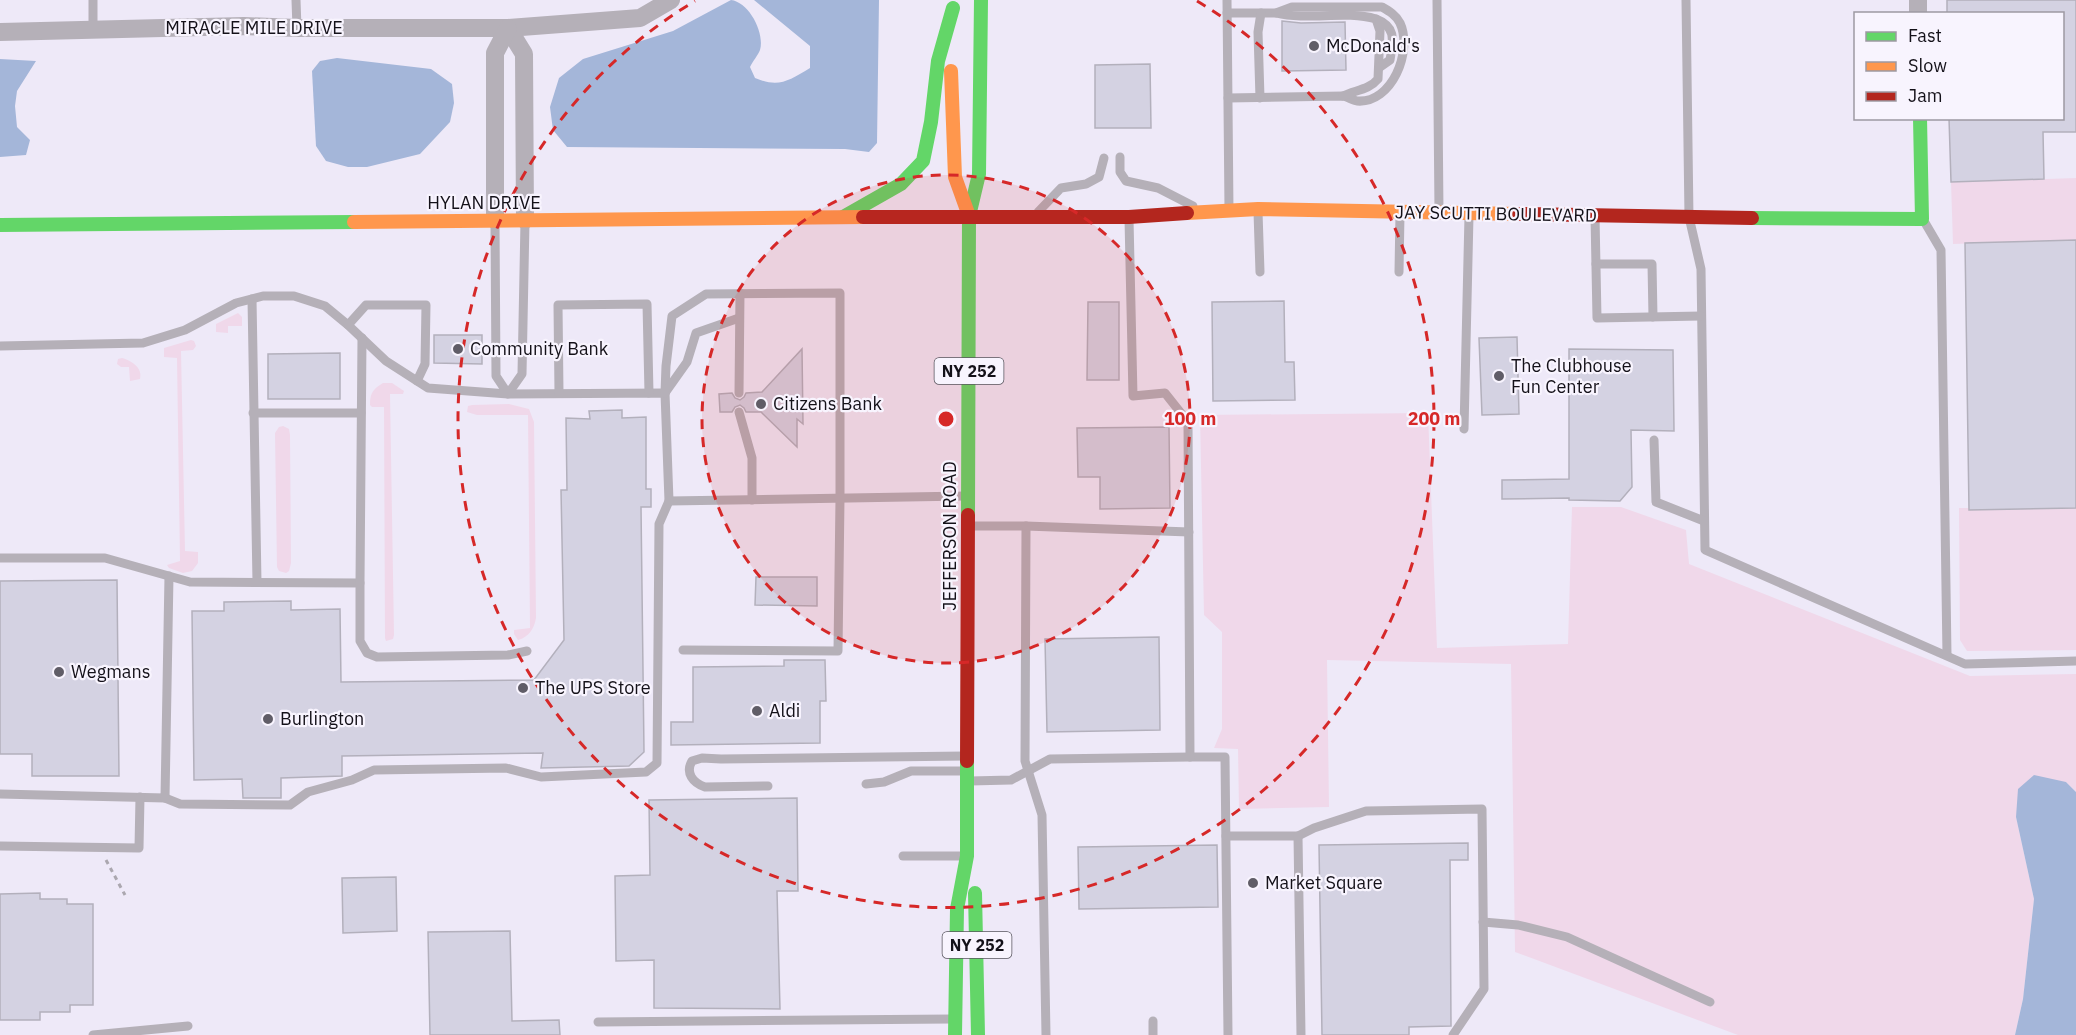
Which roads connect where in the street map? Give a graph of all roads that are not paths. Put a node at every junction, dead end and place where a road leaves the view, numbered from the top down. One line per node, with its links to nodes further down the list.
1 (93, 0): 14 (lane)
2 (296, 0): 12 (lane)
3 (671, 0): 13 (street, MIRACLE MILE DRIVE)
4 (981, 0): 28 (main road, JEFFERSON ROAD / NY 252)
5 (1227, 0): 9 (lane)
6 (1437, 0): 26 (lane)
7 (1686, 0): 33 (lane)
8 (953, 4): 28 (main road, JEFFERSON ROAD / NY 252); 31 (main road)
9 (1227, 13): 10 (lane); 17 (lane)
10 (1261, 13): 11 (lane); 18 (lane)
11 (1276, 13): 16 (lane); 16 (lane)
12 (297, 28): 13 (street, MIRACLE MILE DRIVE); 14 (street, MIRACLE MILE DRIVE)
13 (508, 28): 35 (street); 36 (street)
14 (93, 29): 15 (street, MIRACLE MILE DRIVE)
15 (0, 32)
16 (1343, 96): 18 (lane)
17 (1228, 98): 18 (lane); 23 (lane)
18 (1260, 98)
19 (1920, 120): 34 (main road)
20 (1120, 157): 24 (lane)
21 (1104, 158): 29 (lane)
22 (1258, 209): 23 (main road, JAY SCUTTI BOULEVARD); 25 (main road, JAY SCUTTI BOULEVARD); 39 (lane)
23 (1229, 210): 24 (main road, JAY SCUTTI BOULEVARD)
24 (1203, 211): 32 (main road, JAY SCUTTI BOULEVARD)
25 (1400, 212): 26 (main road, JAY SCUTTI BOULEVARD); 40 (lane)
26 (1439, 213): 27 (main road, JAY SCUTTI BOULEVARD)
27 (1469, 213): 30 (main road, JAY SCUTTI BOULEVARD); 58 (lane)
28 (969, 216): 29 (main road, JAY SCUTTI BOULEVARD); 31 (main road, HYLAN DRIVE); 60 (main road, JEFFERSON ROAD / NY 252)
29 (1033, 216): 32 (main road, JAY SCUTTI BOULEVARD)
30 (1595, 216): 33 (main road, JAY SCUTTI BOULEVARD); 38 (lane)
31 (843, 217): 36 (main road, HYLAN DRIVE)
32 (1129, 217): 67 (lane)
33 (1689, 217): 34 (main road, JAY SCUTTI BOULEVARD); 43 (lane)
34 (1922, 219): 74 (lane)
35 (495, 220): 36 (main road, HYLAN DRIVE); 37 (main road, HYLAN DRIVE); 54 (lane)
36 (525, 220): 54 (lane)
37 (0, 225)
38 (1596, 264): 44 (lane); 44 (lane)
39 (1260, 272)
40 (1399, 272)
41 (740, 293): 45 (lane); 52 (lane); 61 (lane)
42 (252, 299): 46 (lane); 48 (lane); 56 (lane)
43 (1701, 316): 44 (lane); 64 (lane)
44 (1653, 317)
45 (739, 318): 52 (lane); 53 (lane)
46 (348, 325): 47 (lane); 49 (lane)
47 (362, 338): 49 (lane); 57 (lane)
48 (0, 346)
49 (417, 381): 54 (lane)
50 (559, 393): 51 (lane); 51 (lane); 54 (lane)
51 (649, 393): 52 (lane)
52 (665, 393): 63 (lane)
53 (739, 393)
54 (508, 394)
55 (739, 412): 62 (lane)
56 (253, 413): 57 (lane); 70 (lane)
57 (362, 413): 71 (lane)
58 (1464, 429)
59 (1654, 440): 64 (lane)
60 (968, 496): 61 (lane); 65 (main road, JEFFERSON ROAD / NY 252)
61 (840, 499): 62 (lane); 72 (lane)
62 (752, 500): 63 (lane)
63 (669, 501): 84 (lane)
64 (1704, 521): 74 (lane)
65 (968, 526): 66 (lane); 76 (main road, JEFFERSON ROAD / NY 252)
66 (1026, 526): 67 (lane); 78 (lane)
67 (1189, 532): 77 (lane)
68 (0, 558): 69 (lane)
69 (169, 576): 70 (lane); 84 (lane)
70 (256, 582): 71 (lane)
71 (360, 583): 73 (lane)
72 (683, 650)
73 (527, 651)
74 (1947, 655): 75 (lane)
75 (2076, 662)
76 (967, 756): 79 (main road, JEFFERSON ROAD / NY 252); 81 (lane)
77 (1190, 757): 78 (lane); 85 (lane)
78 (1028, 772): 79 (lane); 101 (lane)
79 (967, 776): 80 (lane); 89 (main road, JEFFERSON ROAD / NY 252)
80 (866, 784)
81 (768, 786)
82 (0, 794): 83 (lane)
83 (140, 797): 84 (lane); 87 (lane)
84 (165, 798)
85 (1226, 836): 86 (lane); 103 (lane)
86 (1298, 836): 90 (lane); 104 (lane)
87 (0, 846)
88 (903, 856): 89 (lane)
89 (966, 856): 92 (main road, JEFFERSON ROAD / NY 252); 100 (main road, JEFFERSON ROAD / NY 252)
90 (1483, 922): 91 (lane); 105 (lane)
91 (1710, 1002)
92 (955, 1019): 94 (lane); 99 (main road, JEFFERSON ROAD / NY 252)
93 (1153, 1021): 102 (lane)
94 (598, 1022)
95 (188, 1026): 96 (lane)
96 (146, 1032): 97 (lane)
97 (134, 1033): 98 (lane)
98 (93, 1035)
99 (955, 1035)
100 (978, 1035)
101 (1046, 1035)
102 (1153, 1035)
103 (1228, 1035)
104 (1300, 1035)
105 (1453, 1035)

